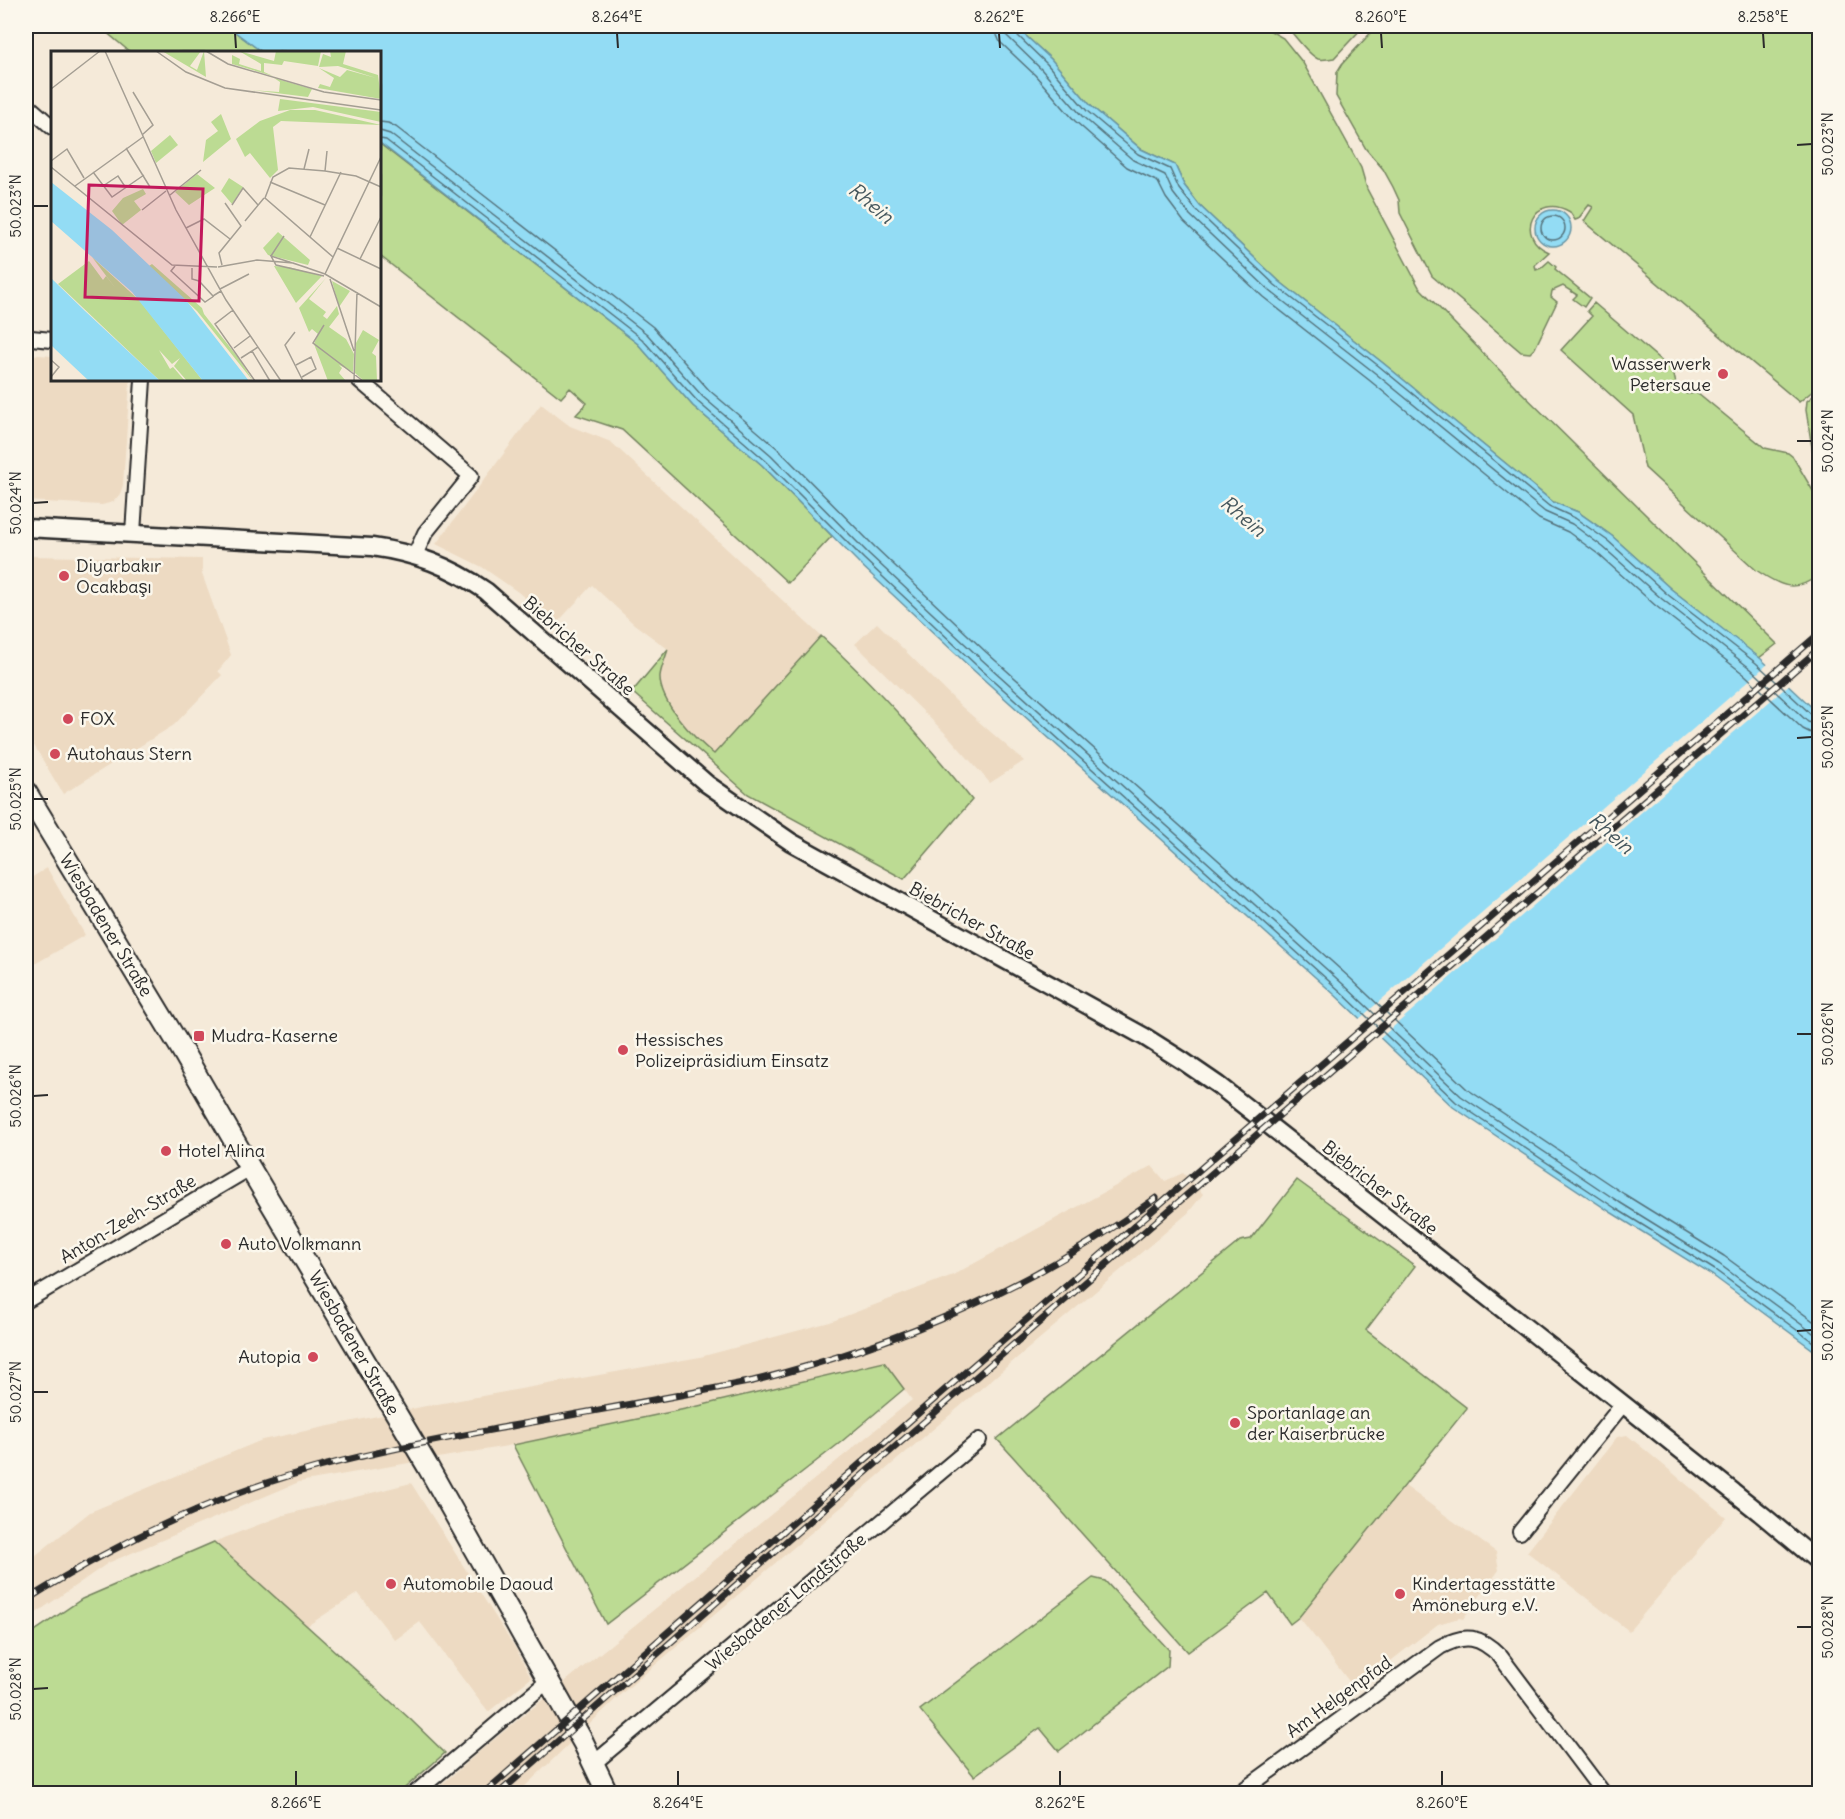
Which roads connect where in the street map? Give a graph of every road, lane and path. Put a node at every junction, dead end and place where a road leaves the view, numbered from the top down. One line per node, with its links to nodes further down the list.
1 (26, 104): 2 (street)
2 (51, 126)
3 (26, 335): 4 (street)
4 (51, 340)
5 (143, 381): 8 (street)
6 (360, 381): 9 (street)
7 (26, 528): 8 (street, Biebricher Straße)
8 (132, 533): 9 (street, Biebricher Straße)
9 (415, 555): 13 (street, Biebricher Straße)
10 (26, 792): 11 (main road, Wiesbadener Straße)
11 (250, 1168): 12 (street, Anton-Zeeh-Straße); 17 (main road, Wiesbadener Straße)
12 (26, 1301)
13 (1623, 1404): 15 (street); 16 (street, Biebricher Straße)
14 (979, 1440): 18 (street, Wiesbadener Landstraße)
15 (1520, 1532)
16 (1820, 1563)
17 (548, 1681): 18 (main road, Wiesbadener Straße); 20 (street)
18 (593, 1764): 21 (main road)
19 (1240, 1793): 22 (street, Am Helgenpfad)
20 (414, 1794)
21 (608, 1794)
22 (1604, 1794)

